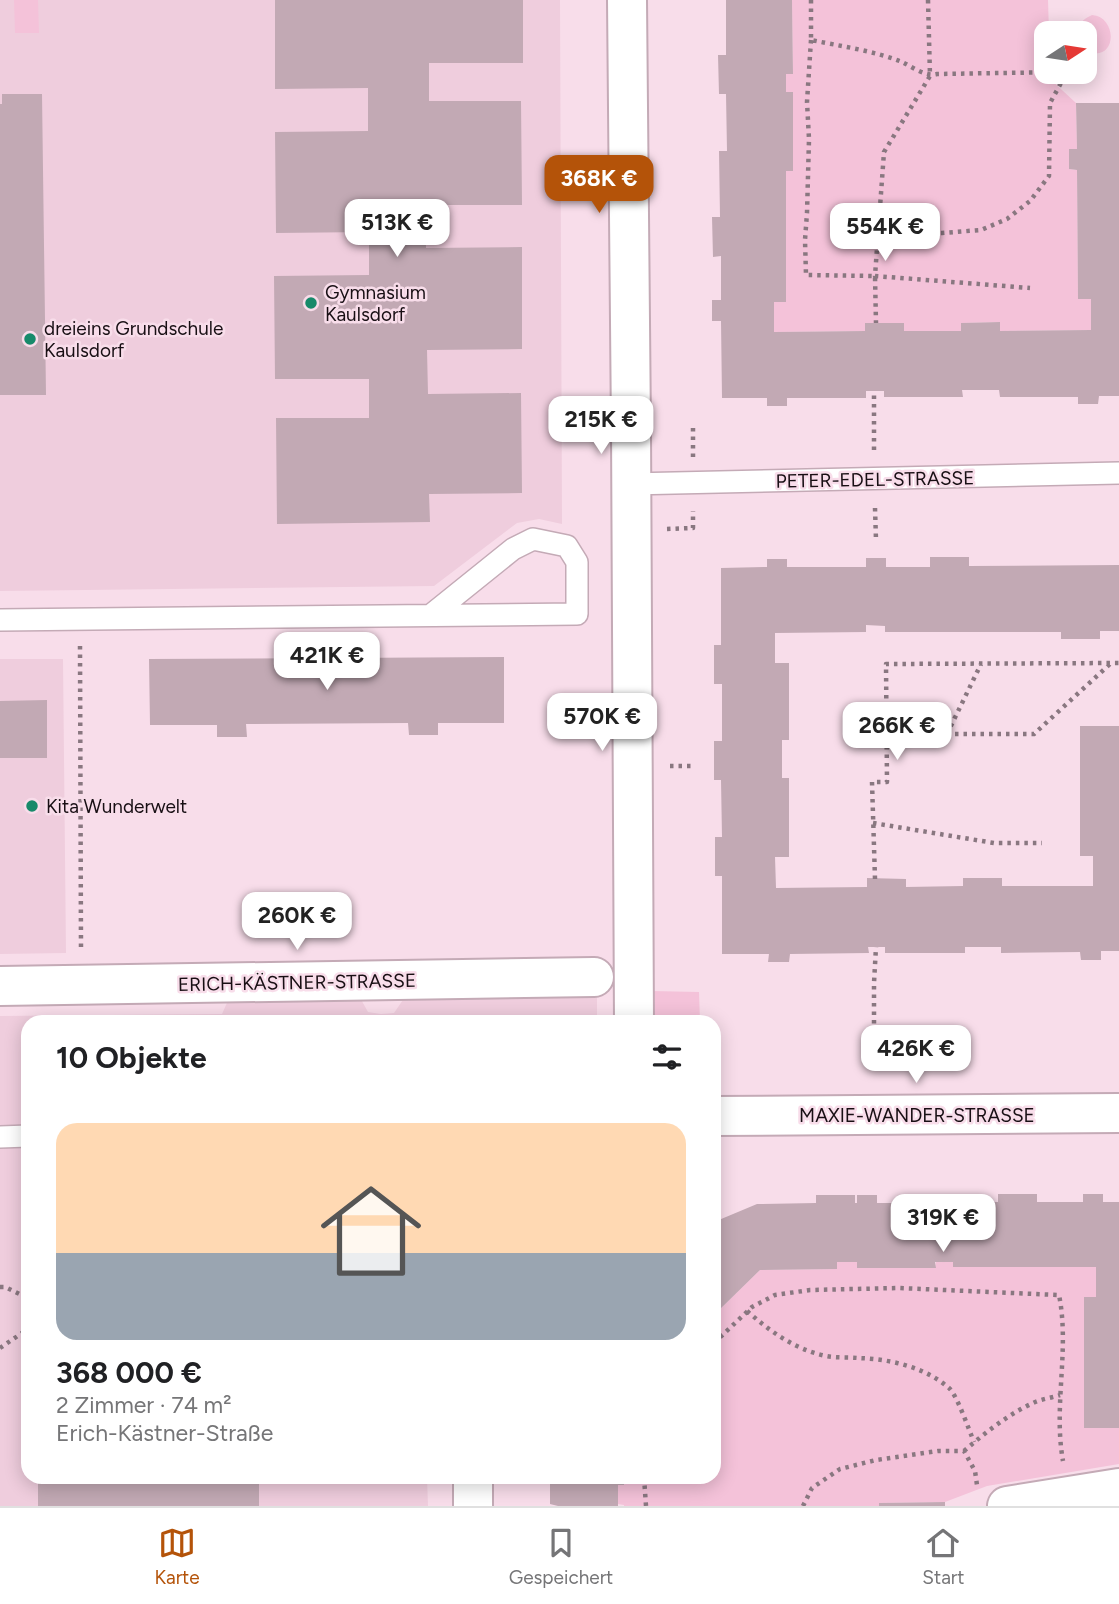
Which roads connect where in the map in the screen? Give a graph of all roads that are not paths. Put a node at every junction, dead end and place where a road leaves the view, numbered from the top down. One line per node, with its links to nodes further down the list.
1 (627, 0): 3 (street)
2 (1119, 473): 3 (lane, PETER-EDEL-STRASSE)
3 (630, 484): 6 (street)
4 (431, 615): 4 (lane); 5 (lane)
5 (0, 620)
6 (614, 980): 7 (street, ERICH-KÄSTNER-STRASSE); 8 (street)
7 (0, 986)
8 (631, 1015)
9 (1119, 1113): 10 (street, MAXIE-WANDER-STRASSE)
10 (721, 1116)
11 (21, 1136): 12 (lane)
12 (0, 1137)
13 (473, 1484): 16 (street)
14 (1119, 1488): 15 (street)
15 (993, 1500)
16 (473, 1506)

